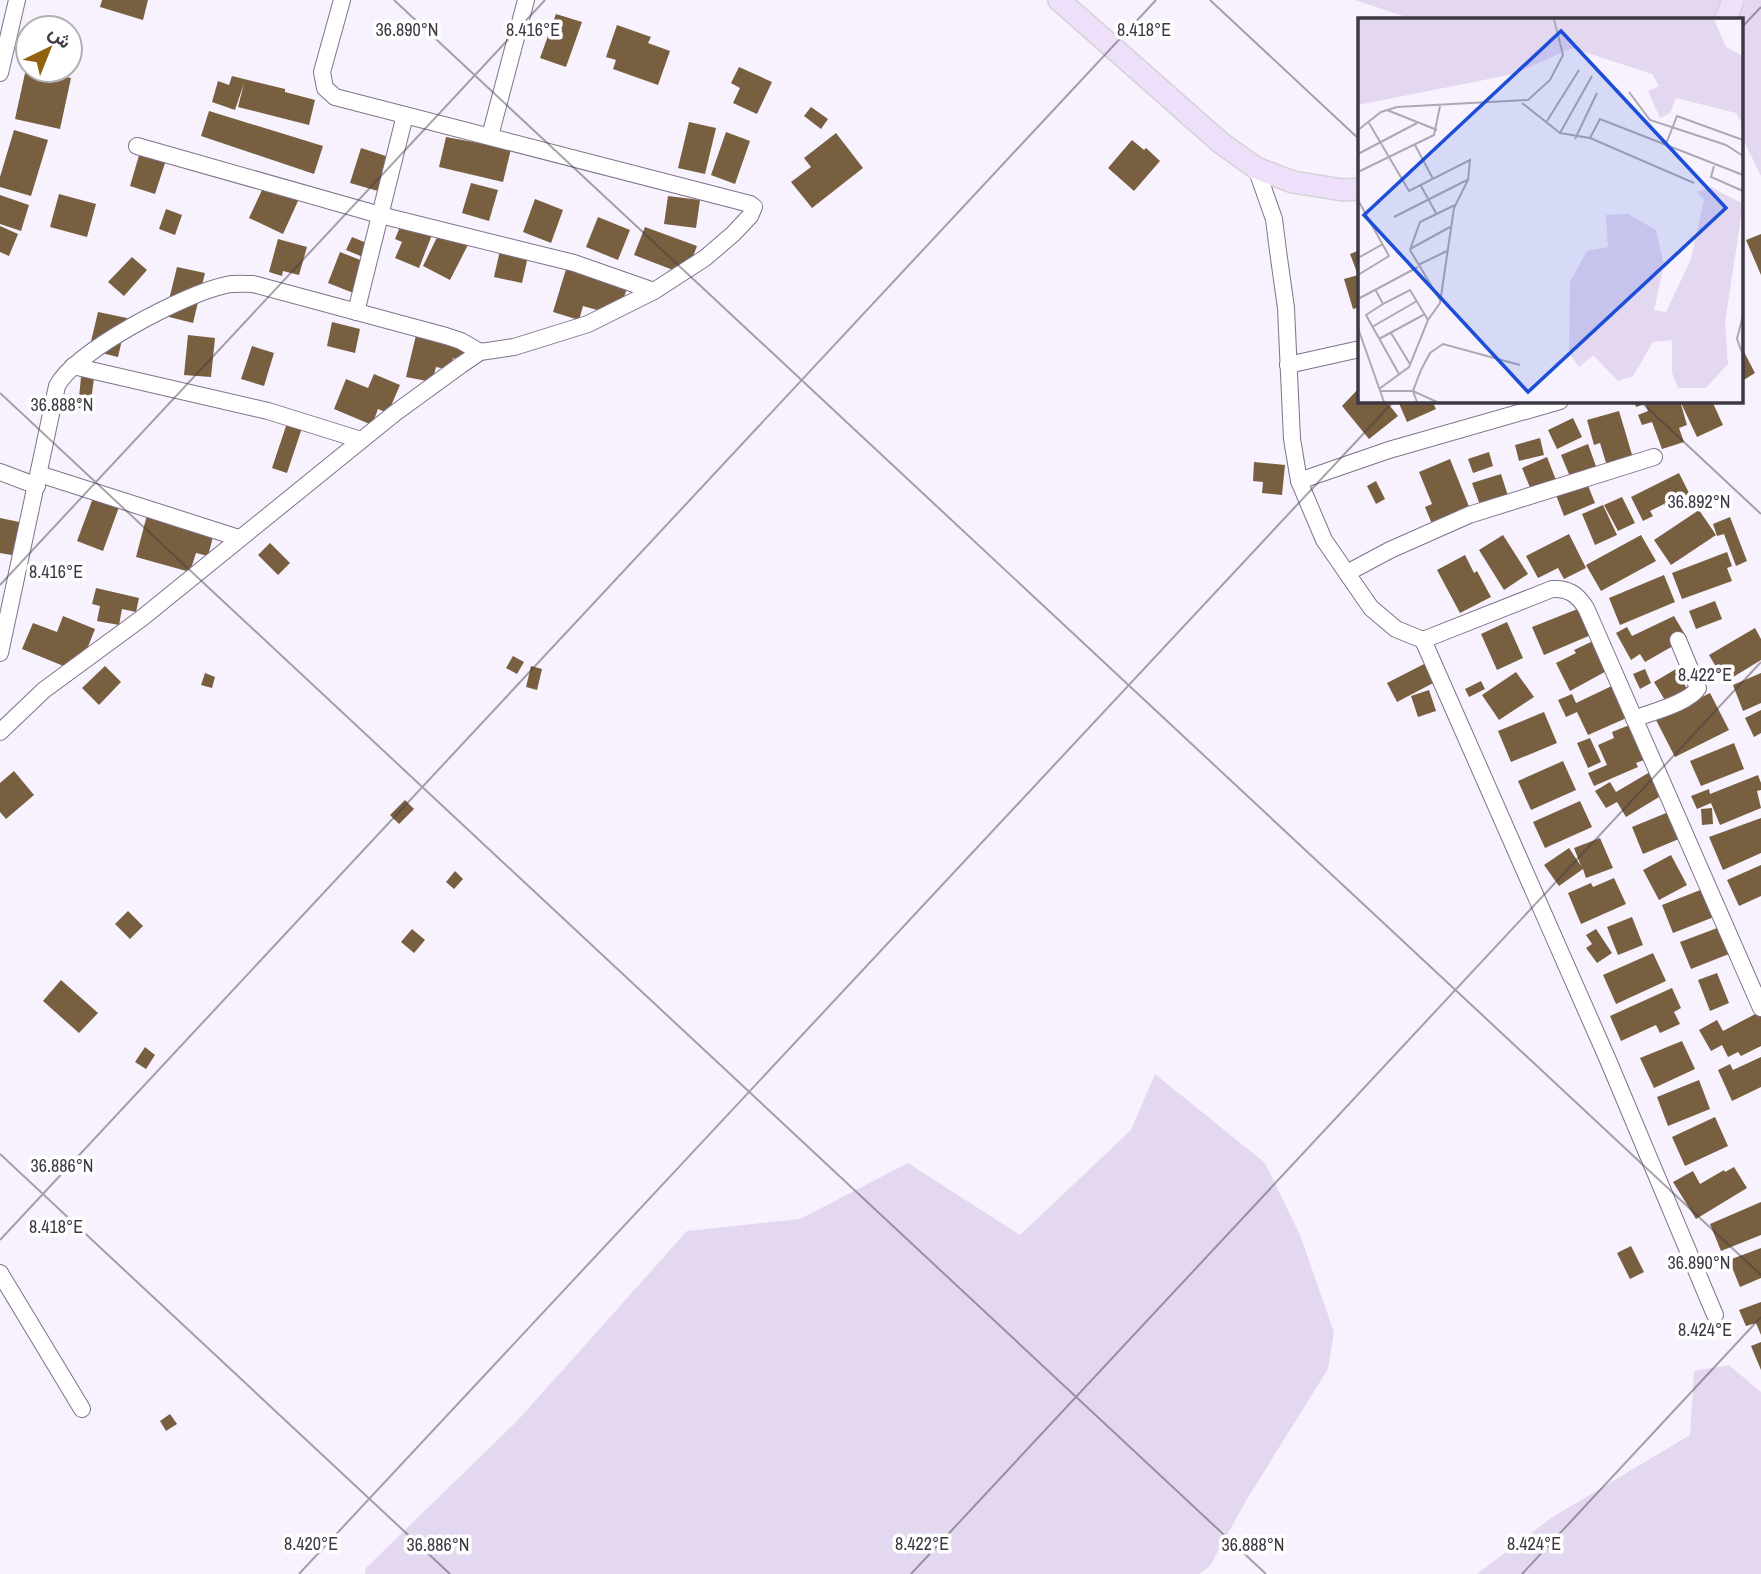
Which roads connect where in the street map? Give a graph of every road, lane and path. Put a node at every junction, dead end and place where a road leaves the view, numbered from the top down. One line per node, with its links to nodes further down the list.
1 (18, 0): 7 (street)
2 (342, 0): 8 (street)
3 (526, 0): 9 (street)
4 (1059, 0): 11 (main road)
5 (1733, 0): 6 (main road)
6 (1726, 18)
7 (0, 73)
8 (405, 115): 9 (street); 13 (street)
9 (490, 136): 14 (street)
10 (137, 146): 13 (street)
11 (1256, 168): 12 (main road); 18 (street)
12 (1358, 189)
13 (380, 215): 14 (street); 15 (street)
14 (654, 291): 17 (street)
15 (356, 312): 17 (street); 19 (street)
16 (1358, 348): 18 (street)
17 (480, 352): 21 (street)
18 (1288, 365): 25 (street)
19 (74, 366): 21 (street); 24 (street)
20 (1557, 402): 25 (street)
21 (361, 440): 26 (street)
22 (1654, 457): 27 (street)
23 (0, 472): 24 (street)
24 (38, 480): 26 (street); 30 (street)
25 (1299, 481): 27 (street)
26 (239, 538): 32 (street)
27 (1347, 573): 28 (street)
28 (1423, 640): 31 (street); 35 (street)
29 (1678, 640): 31 (street)
30 (0, 653)
31 (1634, 719): 33 (street)
32 (0, 732)
33 (1760, 1002)
34 (0, 1273): 36 (street)
35 (1715, 1315)
36 (82, 1409)

